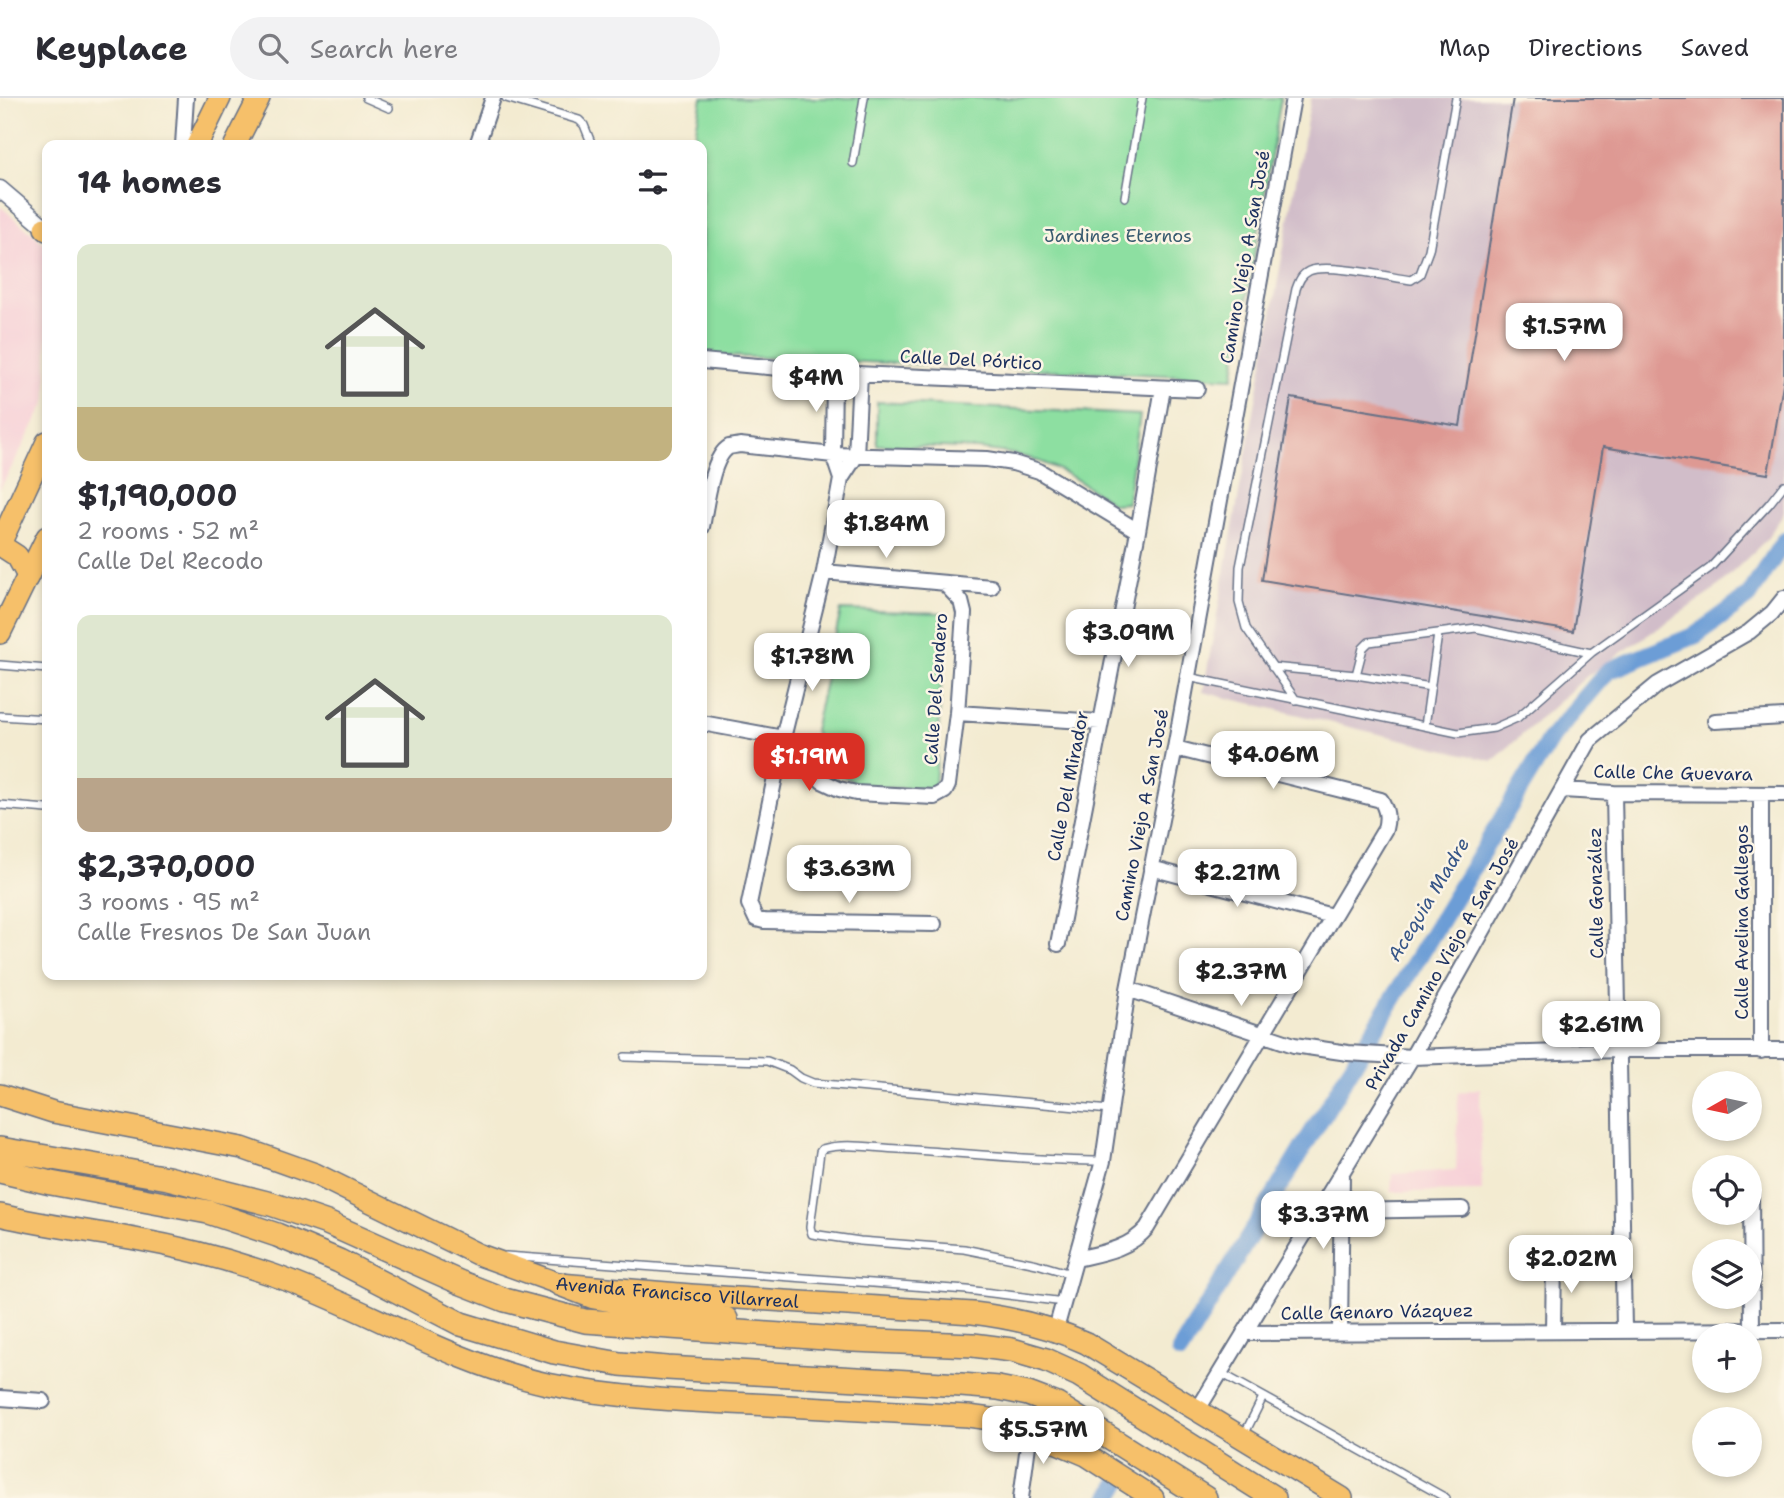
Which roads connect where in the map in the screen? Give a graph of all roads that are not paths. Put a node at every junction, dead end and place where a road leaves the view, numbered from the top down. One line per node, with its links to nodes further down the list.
1 (186, 98): 12 (street)
2 (220, 98): 13 (main road)
3 (259, 98): 14 (main road)
4 (366, 98): 11 (lane)
5 (493, 98): 15 (street)
6 (506, 98): 16 (lane)
7 (864, 98): 17 (lane)
8 (1142, 98): 19 (lane)
9 (1293, 98): 47 (street, Camino Viejo A San José)
10 (1456, 98): 44 (lane)
11 (389, 108)
12 (183, 140)
13 (199, 140)
14 (239, 140)
15 (479, 140)
16 (590, 140)
17 (853, 163)
18 (0, 189): 20 (street)
19 (1125, 197)
20 (42, 225)
21 (707, 361): 22 (street, Calle Del Pórtico)
22 (834, 373): 23 (street, Calle Del Pórtico); 27 (street)
23 (860, 374): 24 (street, Calle Del Pórtico); 28 (street)
24 (1163, 388): 25 (street, Calle Del Pórtico); 32 (street, Calle Del Mirador)
25 (1197, 389)
26 (42, 453): 33 (main road)
27 (833, 455): 28 (street); 29 (street); 31 (street)
28 (856, 456): 29 (street); 32 (street)
29 (841, 479): 35 (street)
30 (1784, 485): 42 (lane)
31 (707, 505)
32 (1138, 531): 55 (street, Calle Del Mirador)
33 (0, 544): 36 (main road)
34 (42, 549): 36 (main road)
35 (824, 572): 37 (street); 58 (street)
36 (28, 576): 40 (main road)
37 (945, 584): 38 (street); 50 (street, Calle Del Sendero)
38 (991, 587)
39 (1784, 598): 60 (street, Privada Camino Viejo A San José)
40 (0, 633)
41 (1438, 634): 42 (lane); 46 (lane); 48 (lane)
42 (1591, 653): 57 (lane)
43 (0, 665): 45 (lane)
44 (1272, 667): 46 (lane); 49 (lane)
45 (42, 669)
46 (1356, 675): 48 (lane)
47 (1187, 677): 49 (lane); 59 (street, Camino Viejo A San José)
48 (1431, 687): 57 (lane)
49 (1296, 700): 57 (lane)
50 (957, 713): 55 (street); 58 (street, Calle Del Sendero)
51 (0, 716): 53 (lane)
52 (1784, 717): 54 (street)
53 (42, 719)
54 (1715, 721)
55 (1100, 722): 69 (street, Calle Del Mirador)
56 (707, 724): 58 (street)
57 (1425, 726)
58 (783, 738): 68 (street)
59 (1175, 748): 66 (street, Camino Viejo A San José); 67 (street)
60 (1562, 790): 61 (street, Calle Che Guevara); 76 (street, Privada Camino Viejo A San José)
61 (1614, 793): 62 (street, Calle Che Guevara); 72 (street, Calle González)
62 (1761, 794): 63 (street, Calle Che Guevara); 74 (street, Calle Avelina Gallegos)
63 (1784, 794)
64 (0, 805): 65 (lane)
65 (42, 809)
66 (1150, 868): 67 (street); 70 (street, Camino Viejo A San José)
67 (1332, 916): 71 (street)
68 (934, 924)
69 (1058, 944)
70 (1128, 989): 71 (street); 78 (street, Camino Viejo A San José)
71 (1264, 1034): 76 (street); 88 (street)
72 (1618, 1050): 74 (street); 76 (street); 95 (street, Calle González)
73 (1784, 1050): 74 (street)
74 (1761, 1051)
75 (625, 1057): 78 (lane)
76 (1412, 1057): 82 (street, Privada Camino Viejo A San José)
77 (0, 1095): 87 (main road, Avenida Francisco Villarreal)
78 (1111, 1110): 80 (street, Camino Viejo A San José)
79 (0, 1149): 102 (highway, Avenida Francisco Villarreal)
80 (1102, 1161): 88 (street, Camino Viejo A San José); 90 (lane)
81 (0, 1171): 112 (highway)
82 (1342, 1171): 84 (street); 101 (street, Privada Camino Viejo A San José)
83 (1462, 1209): 84 (street)
84 (1341, 1211): 100 (street)
85 (0, 1216): 108 (main road)
86 (1751, 1225): 93 (street)
87 (477, 1254): 91 (main road, Avenida Francisco Villarreal); 92 (lane)
88 (1076, 1259): 90 (street, Camino Viejo A San José)
89 (1554, 1259): 98 (street)
90 (1071, 1274): 92 (street, Camino Viejo A San José)
91 (560, 1284): 94 (main road, Avenida Francisco Villarreal); 102 (highway)
92 (1064, 1302): 94 (street, Camino Viejo A San José)
93 (1752, 1323)
94 (1056, 1329): 107 (main road, Avenida Francisco Villarreal)
95 (1624, 1329): 96 (street, Calle Genaro Vázquez); 98 (street, Calle Genaro Vázquez)
96 (1692, 1329)
97 (1762, 1329): 99 (street, Calle Genaro Vázquez)
98 (1553, 1330): 100 (street, Calle Genaro Vázquez)
99 (1784, 1330)
100 (1340, 1331): 101 (street, Calle Genaro Vázquez)
101 (1244, 1333): 103 (street, Privada Camino Viejo A San José)
102 (853, 1340): 113 (highway, Avenida Francisco Villarreal)
103 (1220, 1373): 104 (lane); 107 (street, Privada Camino Viejo A San José)
104 (1263, 1397): 109 (lane); 115 (lane)
105 (0, 1398): 106 (street)
106 (43, 1401)
107 (1197, 1411): 109 (main road, Avenida Francisco Villarreal)
108 (1030, 1430): 110 (street); 111 (main road)
109 (1242, 1438): 114 (main road, Avenida Francisco Villarreal)
110 (1021, 1498)
111 (1153, 1498)
112 (1205, 1498)
113 (1273, 1498)
114 (1342, 1498)
115 (1445, 1498)

